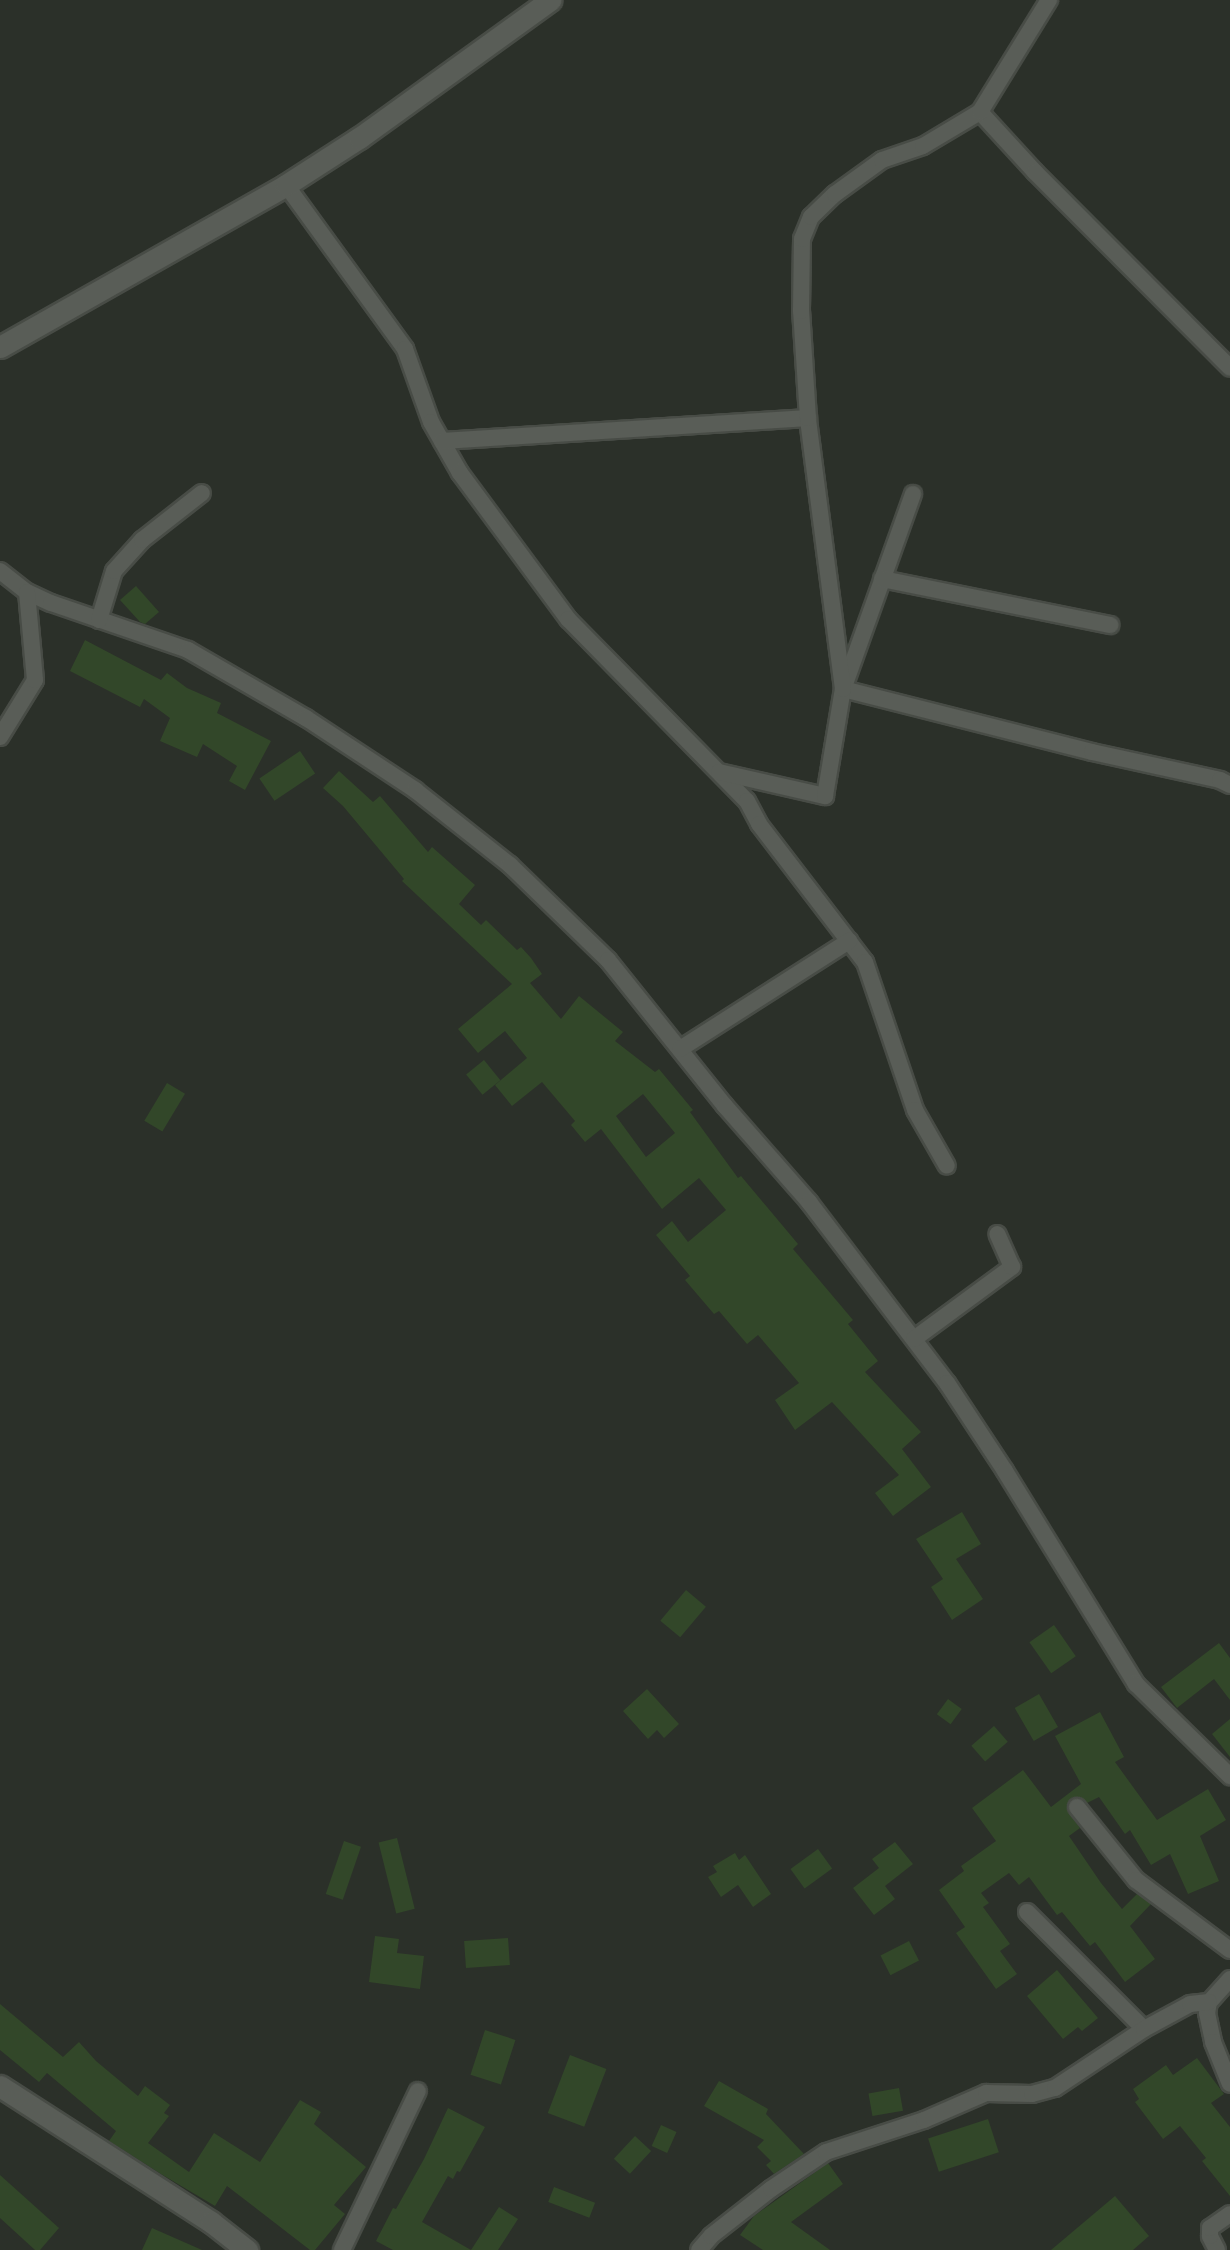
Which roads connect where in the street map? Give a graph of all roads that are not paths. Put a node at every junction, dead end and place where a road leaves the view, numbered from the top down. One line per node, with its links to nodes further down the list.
1 (550, 0): 4 (street)
2 (1049, 0): 3 (street)
3 (980, 112): 6 (street); 7 (street)
4 (286, 185): 5 (street); 8 (street)
5 (0, 347)
6 (1230, 368)
7 (808, 418): 8 (street); 16 (street)
8 (442, 441): 18 (street)
9 (202, 493): 14 (street)
10 (913, 494): 12 (street)
11 (0, 571): 13 (street)
12 (882, 579): 15 (street); 16 (street)
13 (27, 592): 14 (street); 17 (street)
14 (99, 620): 21 (street)
15 (1110, 625)
16 (843, 690): 18 (street); 19 (street)
17 (0, 737)
18 (719, 772): 20 (street)
19 (1230, 785)
20 (849, 941): 21 (street); 22 (street)
21 (680, 1049): 24 (street)
22 (947, 1166)
23 (997, 1234): 24 (street)
24 (914, 1339): 25 (street)
25 (1230, 1776)
26 (1077, 1807): 28 (street)
27 (1027, 1912): 31 (street)
28 (1230, 1950)
29 (1230, 1979): 30 (street)
30 (1209, 2002): 31 (street); 32 (street)
31 (1144, 2029): 38 (street)
32 (1230, 2084)
33 (0, 2087): 36 (street)
34 (418, 2091): 37 (street)
35 (1230, 2214): 39 (street)
36 (247, 2250)
37 (342, 2250)
38 (699, 2250)
39 (1217, 2250)

